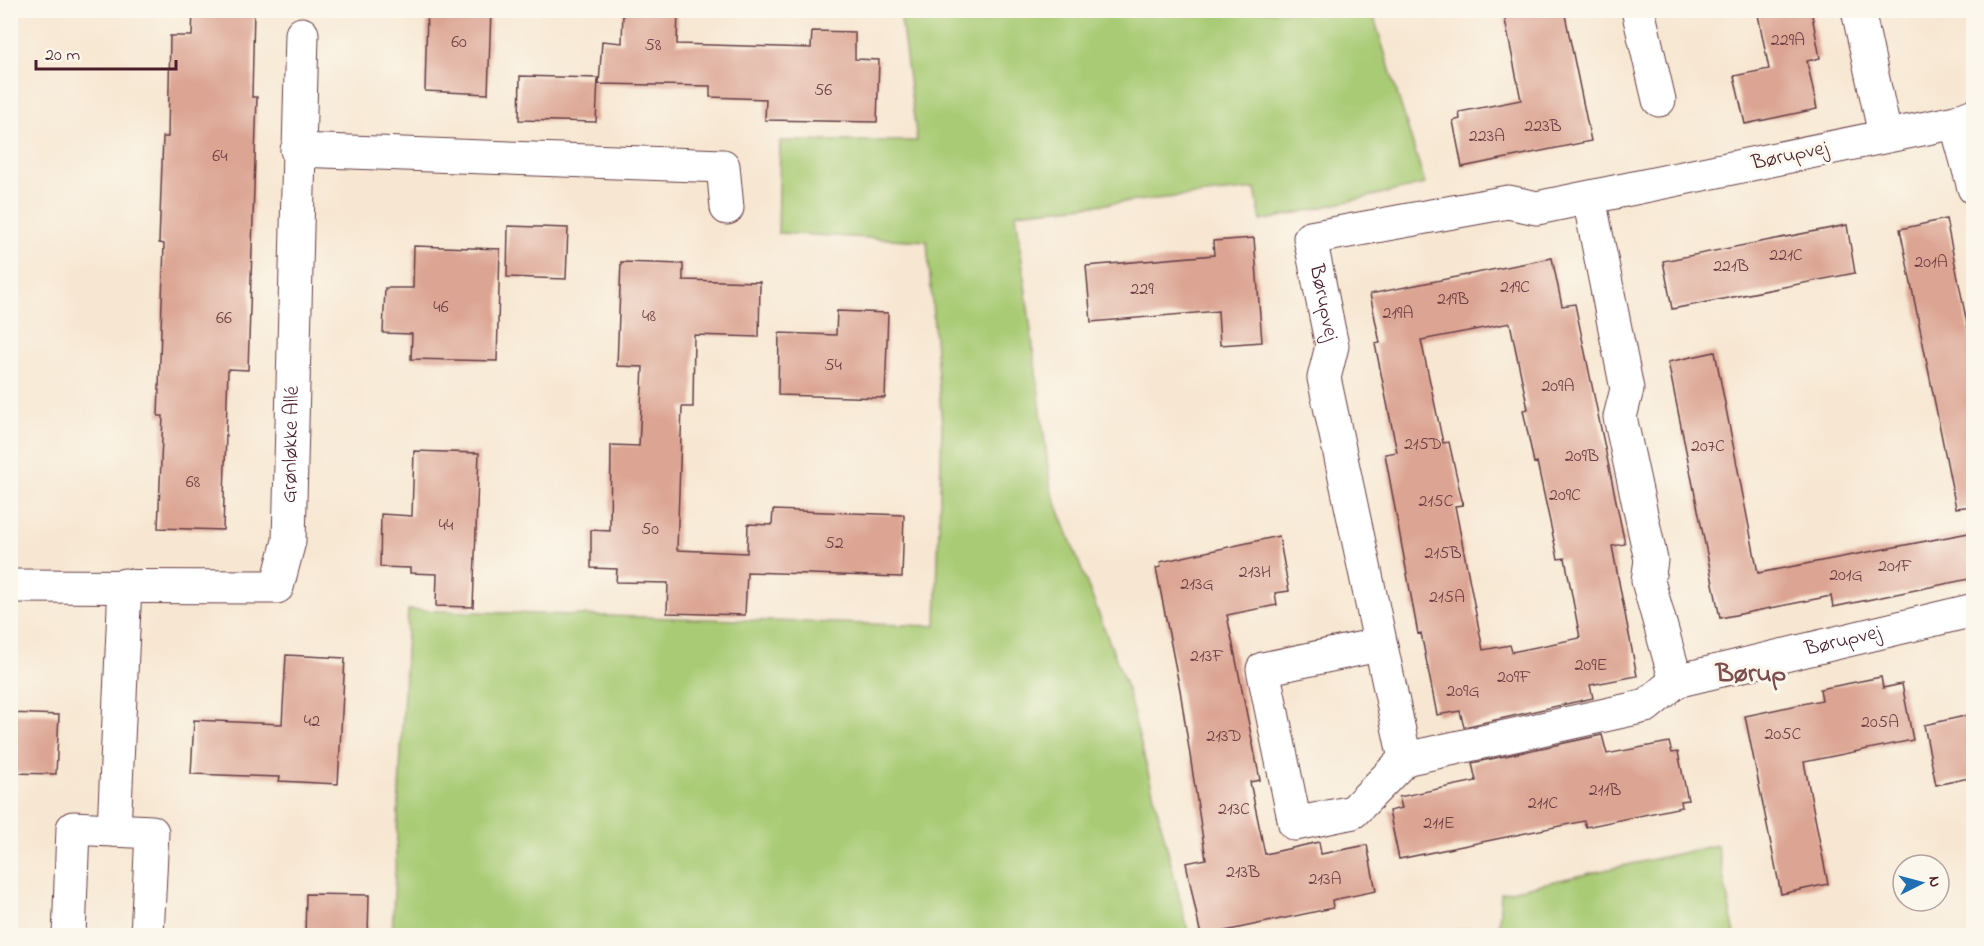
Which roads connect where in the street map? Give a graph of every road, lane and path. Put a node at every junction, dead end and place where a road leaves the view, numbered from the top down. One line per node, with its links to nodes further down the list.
1 (1638, 10): 4 (street)
2 (1858, 10): 6 (street)
3 (302, 34): 7 (street, Grønløkke Allé)
4 (1659, 100)
5 (1965, 118): 6 (street, Børupvej); 8 (street, Børupvej)
6 (1885, 135): 9 (street, Børupvej)
7 (297, 150): 10 (street); 11 (street, Grønløkke Allé)
8 (1974, 188)
9 (1589, 198): 14 (street, Børupvej); 15 (street)
10 (727, 208)
11 (125, 585): 12 (street, Grønløkke Allé); 17 (street)
12 (10, 586)
13 (1974, 610): 15 (street, Børupvej)
14 (1378, 645): 16 (street, Børupvej); 16 (street)
15 (1676, 681): 16 (street, Børupvej)
16 (1405, 759)
17 (114, 830): 18 (street); 19 (street)
18 (69, 936)
19 (147, 936)

